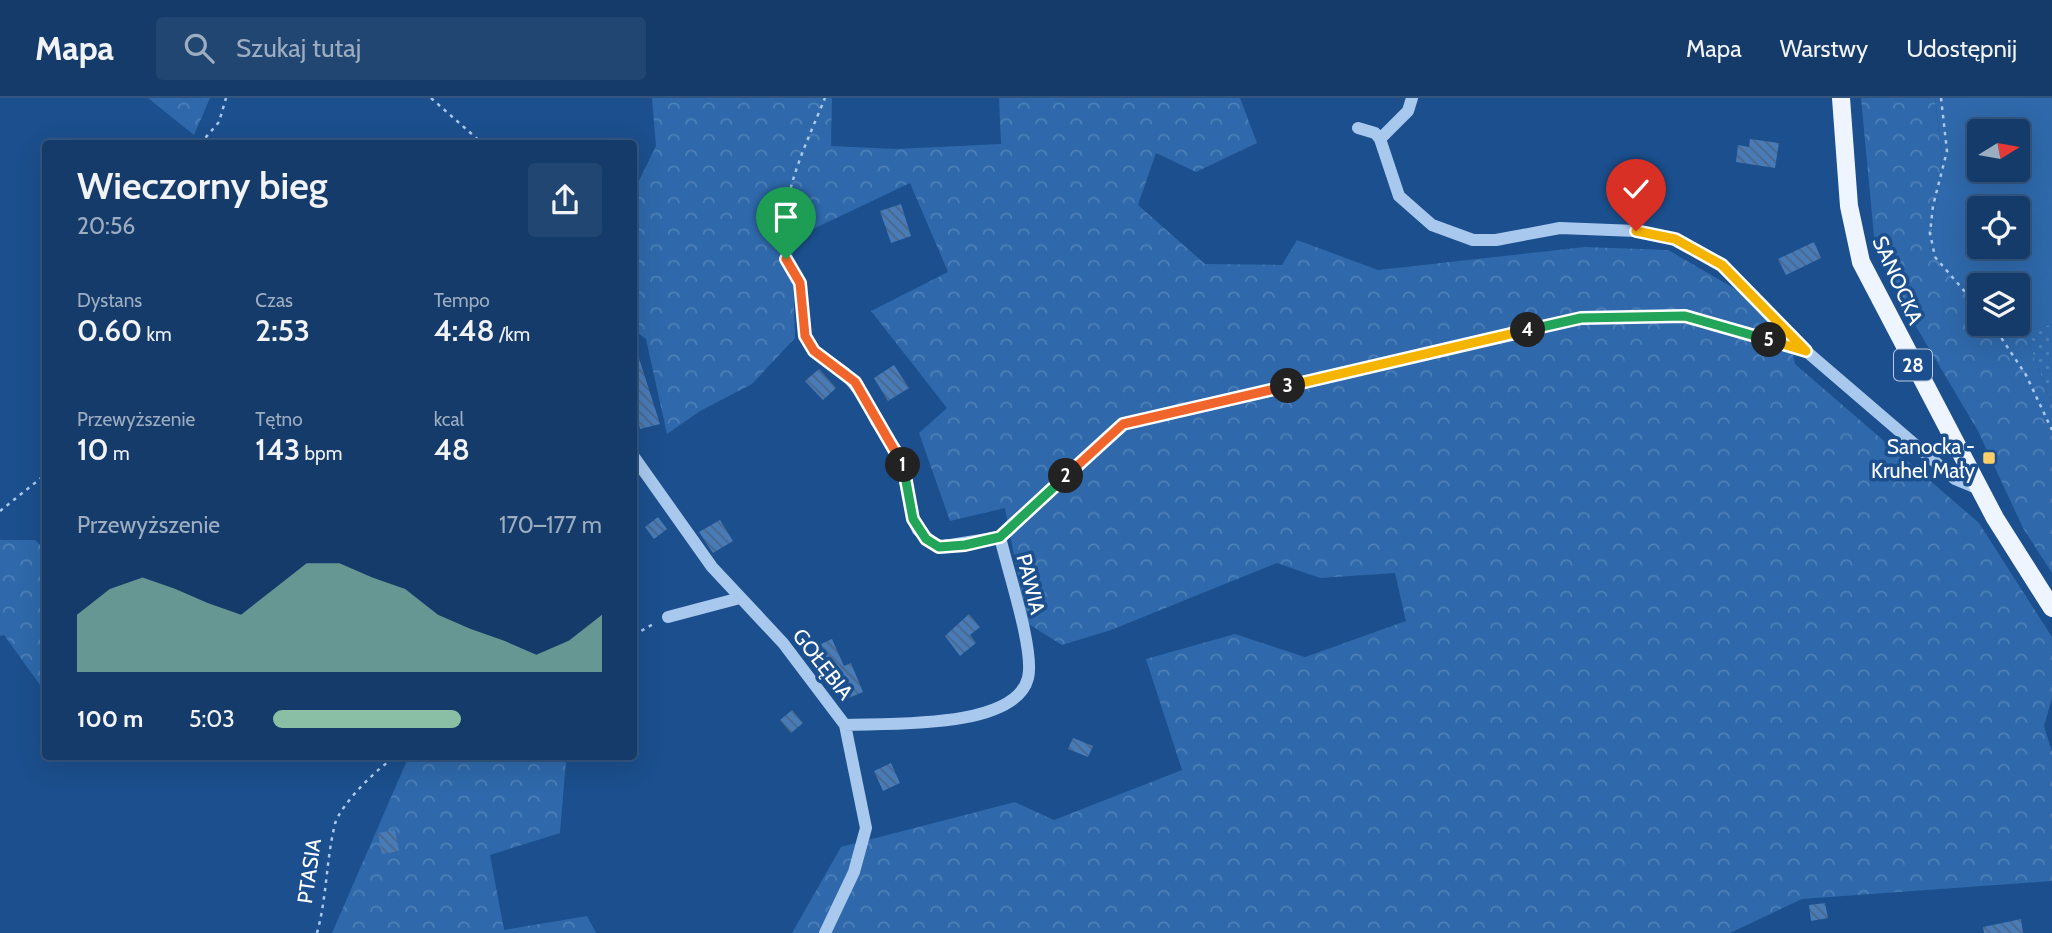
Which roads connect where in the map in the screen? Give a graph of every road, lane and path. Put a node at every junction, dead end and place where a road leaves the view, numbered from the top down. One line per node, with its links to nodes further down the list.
1 (226, 98): 9 (path)
2 (431, 98): 10 (path)
3 (825, 98): 11 (path)
4 (1412, 98): 8 (street)
5 (1841, 98): 18 (main road, SANOCKA / 28)
6 (1941, 98): 12 (path)
7 (1358, 128): 8 (street)
8 (1380, 139): 14 (street)
9 (203, 140)
10 (478, 140)
11 (800, 283): 20 (street, PAWIA)
12 (1967, 294)
13 (2000, 336): 15 (path)
14 (1806, 351): 18 (street); 20 (street)
15 (2052, 430)
16 (637, 461): 21 (street, GOŁĘBIA)
17 (42, 477): 19 (path)
18 (1979, 489): 22 (main road, SANOCKA / 28)
19 (0, 511)
20 (1000, 537): 25 (street, PAWIA)
21 (740, 598): 23 (street); 25 (street, GOŁĘBIA)
22 (2052, 608)
23 (668, 617): 24 (path)
24 (637, 633)
25 (845, 725): 28 (street, GOŁĘBIA)
26 (391, 760): 27 (path, PTASIA)
27 (317, 933)
28 (825, 933)

